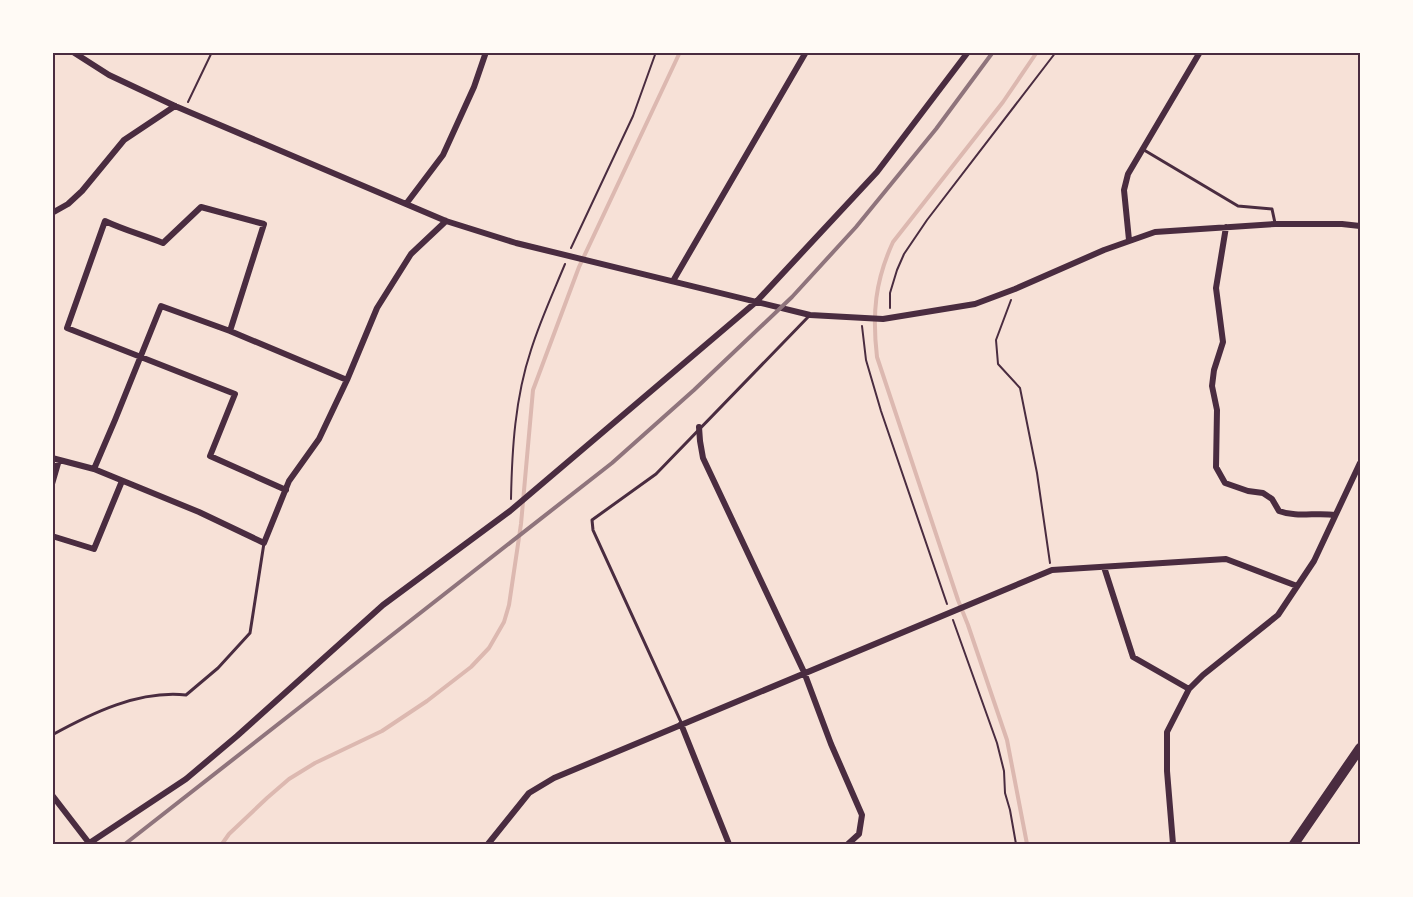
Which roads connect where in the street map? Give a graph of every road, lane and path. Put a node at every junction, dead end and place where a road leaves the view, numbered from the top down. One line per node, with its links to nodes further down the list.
1 (73, 52): 9 (street)
2 (212, 52): 10 (path)
3 (486, 52): 12 (street)
4 (656, 52): 19 (path)
5 (806, 52): 20 (street)
6 (968, 52): 22 (street)
7 (1056, 52): 25 (path)
8 (1200, 52): 11 (street)
9 (175, 106): 10 (street); 13 (street)
10 (184, 110): 12 (street)
11 (1142, 149): 15 (lane); 18 (street)
12 (406, 204): 14 (street)
13 (52, 213)
14 (446, 221): 19 (street); 28 (street)
15 (1275, 224): 16 (street); 17 (street)
16 (1360, 226)
17 (1226, 227): 18 (street); 37 (street)
18 (1129, 240): 21 (street)
19 (571, 256): 20 (street); 36 (path)
20 (673, 281): 22 (street)
21 (1015, 289): 25 (street); 41 (path)
22 (756, 302): 23 (street); 36 (street)
23 (810, 315): 24 (street); 29 (lane)
24 (863, 319): 25 (street); 43 (path)
25 (886, 319)
26 (230, 331): 27 (street); 27 (street); 28 (street)
27 (141, 358): 32 (street); 35 (street)
28 (347, 380): 35 (street)
29 (699, 427): 44 (street); 46 (lane)
30 (56, 459): 32 (street); 34 (street)
31 (1360, 463): 37 (street)
32 (94, 469): 33 (street)
33 (122, 481): 38 (street); 39 (street)
34 (52, 484)
35 (286, 490): 39 (street)
36 (510, 510): 50 (street)
37 (1335, 515): 42 (street)
38 (52, 536)
39 (264, 543): 47 (lane)
40 (1104, 567): 41 (street); 42 (street); 45 (street)
41 (1052, 570): 43 (street)
42 (1297, 586): 45 (street)
43 (952, 611): 44 (street); 54 (path)
44 (804, 672): 46 (street); 53 (street)
45 (1189, 689): 55 (street)
46 (681, 724): 51 (street); 52 (street)
47 (52, 735)
48 (1360, 748): 56 (highway)
49 (52, 795): 50 (street)
50 (89, 844)
51 (488, 844)
52 (729, 844)
53 (848, 844)
54 (1016, 844)
55 (1173, 844)
56 (1294, 844)

